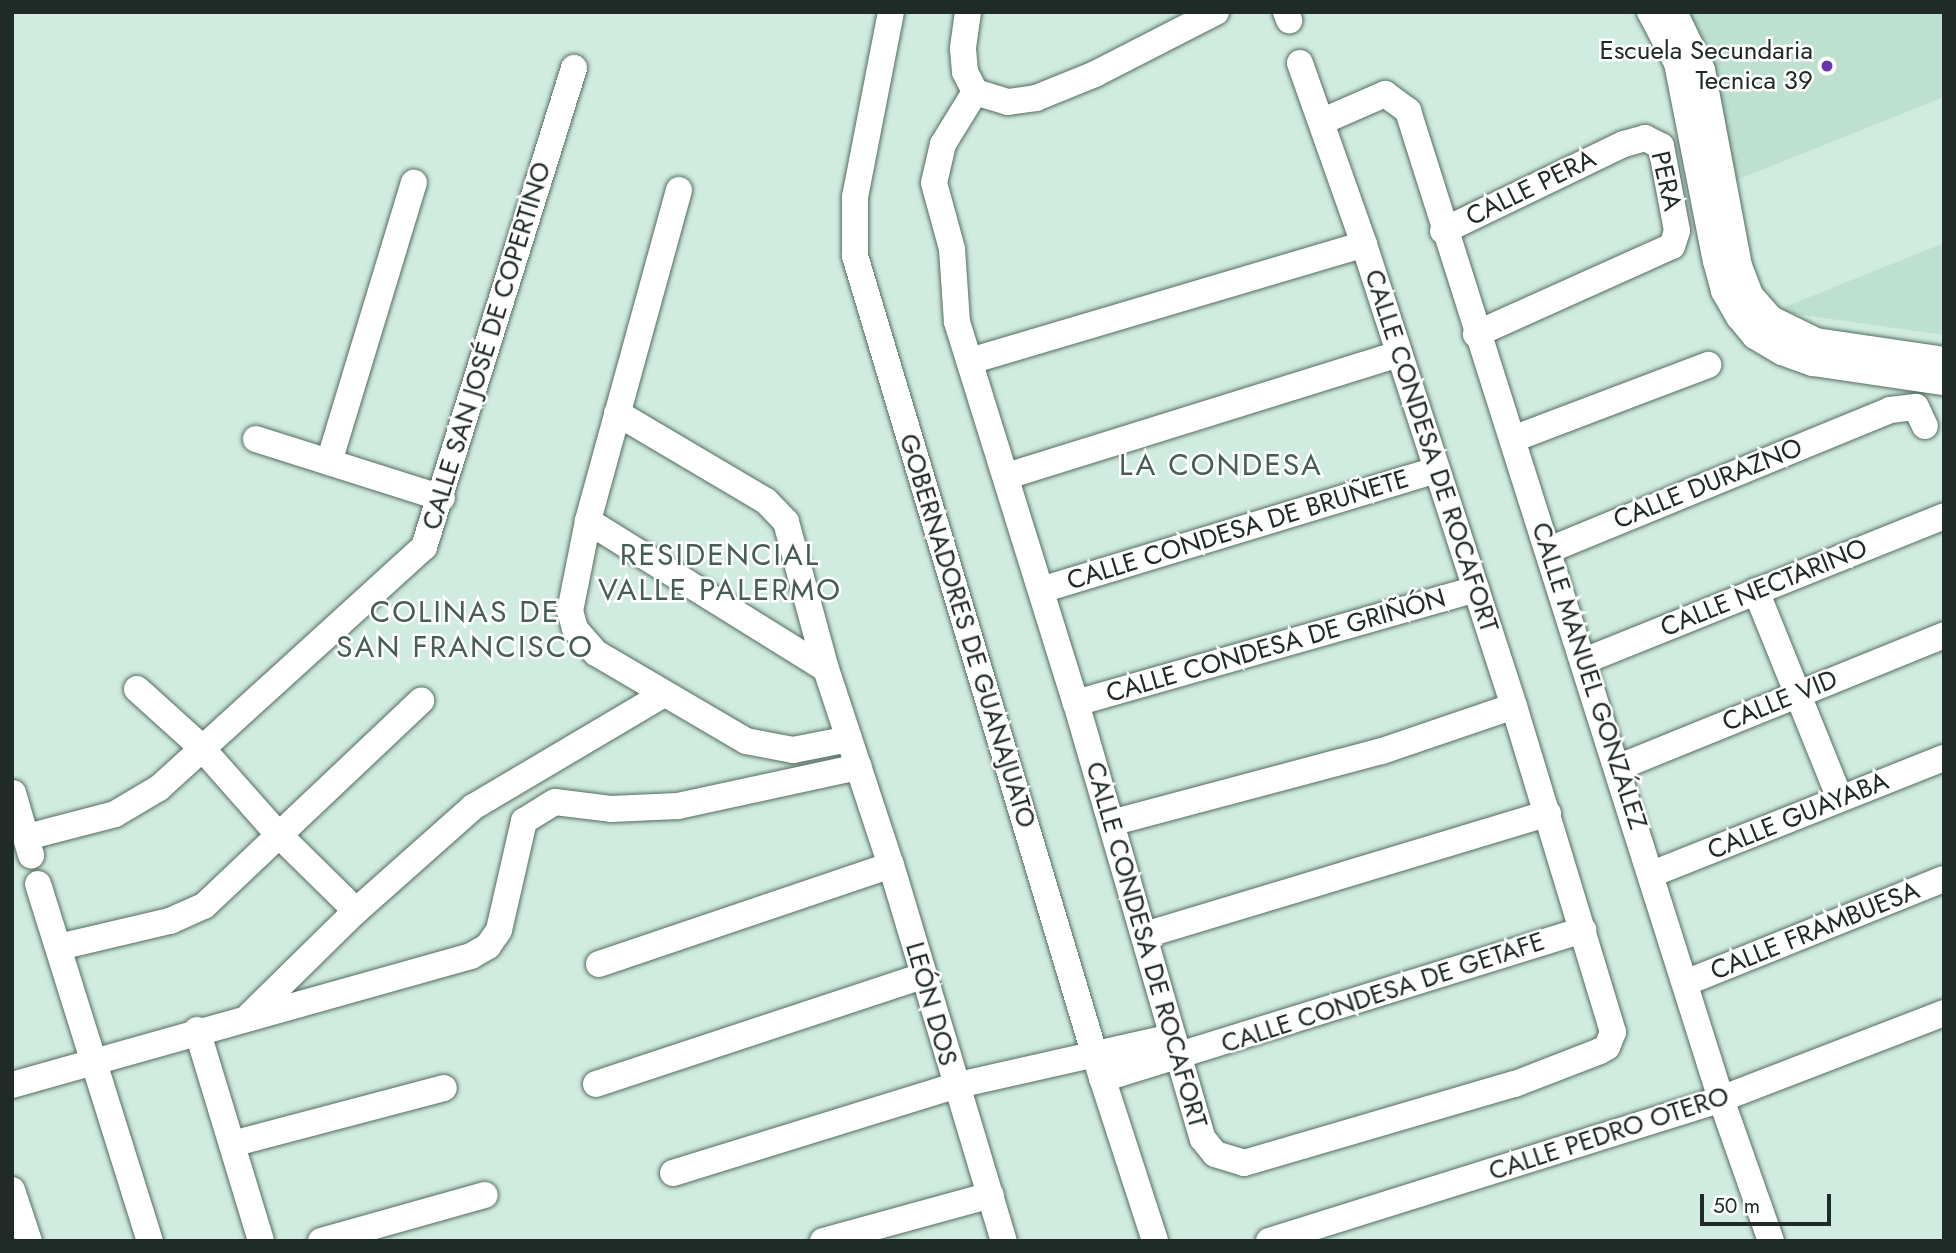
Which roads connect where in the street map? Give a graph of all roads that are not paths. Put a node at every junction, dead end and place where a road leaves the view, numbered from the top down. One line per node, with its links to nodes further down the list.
1 (891, 12): 74 (street, GOBERNADORES DE GUANAJUATO)
2 (968, 12): 8 (street)
3 (1216, 12): 8 (street)
4 (1650, 12): 20 (street)
5 (1674, 12): 17 (street)
6 (1300, 63): 9 (street, CALLE CONDESA DE ROCAFORT)
7 (574, 68): 28 (street, CALLE SAN JOSÉ DE COPERTINO)
8 (975, 92): 18 (street, CALLE CONDESA DE ROCAFORT)
9 (1322, 121): 13 (street, CALLE MANUEL GONZÁLEZ); 14 (street, CALLE CONDESA DE ROCAFORT)
10 (1619, 145): 13 (street, CALLE PERA); 15 (street, PERA)
11 (414, 183): 25 (street)
12 (679, 190): 21 (street)
13 (1443, 231): 15 (street, CALLE MANUEL GONZÁLEZ)
14 (1364, 244): 16 (street, CALLE CONDESA DE ROCAFORT); 18 (street)
15 (1476, 334): 24 (street, CALLE MANUEL GONZÁLEZ)
16 (1399, 354): 26 (street, CALLE CONDESA DE ROCAFORT); 27 (street)
17 (1944, 360)
18 (970, 361): 27 (street, CALLE CONDESA DE ROCAFORT)
19 (1708, 365): 24 (street)
20 (1944, 382)
21 (617, 413): 30 (street); 37 (street, LEÓN DOS)
22 (1926, 426): 31 (street, CALLE DURAZNO)
23 (256, 439): 25 (street)
24 (1513, 439): 31 (street, CALLE MANUEL GONZÁLEZ)
25 (329, 462): 28 (street)
26 (1436, 470): 32 (street, CALLE CONDESA DE ROCAFORT); 33 (street, CALLE CONDESA DE BRUÑETE)
27 (1007, 476): 33 (street, CALLE CONDESA DE ROCAFORT)
28 (442, 498): 45 (street, CALLE SAN JOSÉ DE COPERTINO)
29 (1944, 516): 34 (street, CALLE NECTARINO)
30 (588, 521): 37 (street); 39 (street)
31 (1549, 550): 36 (street, CALLE MANUEL GONZÁLEZ)
32 (1476, 589): 42 (street, CALLE CONDESA DE GRIÑÓN); 43 (street, CALLE CONDESA DE ROCAFORT)
33 (1041, 590): 42 (street, CALLE CONDESA DE ROCAFORT)
34 (1756, 591): 36 (street, CALLE NECTARINO); 40 (street)
35 (1944, 635): 40 (street, CALLE VID)
36 (1584, 661): 48 (street, CALLE MANUEL GONZÁLEZ)
37 (826, 669): 44 (street, LEÓN DOS)
38 (137, 688): 45 (street)
39 (664, 694): 44 (street); 49 (street)
40 (1797, 694): 48 (street, CALLE VID); 51 (street)
41 (421, 701): 55 (street)
42 (1076, 703): 54 (street, CALLE CONDESA DE ROCAFORT)
43 (1514, 706): 53 (street, CALLE CONDESA DE ROCAFORT); 54 (street)
44 (849, 739): 47 (street, LEÓN DOS)
45 (200, 746): 50 (street, CALLE SAN JOSÉ DE COPERTINO); 55 (street)
46 (1944, 758): 51 (street, CALLE GUAYABA)
47 (859, 767): 52 (street); 56 (street, LEÓN DOS)
48 (1617, 768): 57 (street, CALLE MANUEL GONZÁLEZ)
49 (538, 770): 52 (street); 60 (street)
50 (13, 793)
51 (1840, 799): 57 (street, CALLE GUAYABA)
52 (555, 803): 68 (street)
53 (1548, 813): 61 (street, CALLE CONDESA DE ROCAFORT); 62 (street)
54 (1111, 823): 62 (street, CALLE CONDESA DE ROCAFORT)
55 (277, 833): 60 (street); 63 (street)
56 (891, 865): 64 (street); 66 (street, LEÓN DOS)
57 (1652, 874): 67 (street, CALLE MANUEL GONZÁLEZ)
58 (1944, 879): 67 (street, CALLE FRAMBUESA)
59 (38, 884): 63 (street)
60 (356, 911): 65 (street)
61 (1583, 930): 72 (street, CALLE CONDESA DE GETAFE); 72 (street, CALLE CONDESA DE ROCAFORT)
62 (1145, 935): 72 (street, CALLE CONDESA DE ROCAFORT)
63 (59, 947): 73 (street)
64 (599, 964)
65 (303, 965): 68 (street); 70 (street)
66 (923, 976): 75 (street); 77 (street, LEÓN DOS)
67 (1685, 982): 79 (street, CALLE MANUEL GONZÁLEZ)
68 (323, 996): 70 (street)
69 (1944, 1013): 79 (street, CALLE PEDRO OTERO)
70 (249, 1016): 71 (street)
71 (197, 1030): 73 (street); 80 (street)
72 (1175, 1048): 74 (street, CALLE CONDESA DE GETAFE)
73 (93, 1060): 76 (street); 87 (street)
74 (1099, 1067): 77 (street, CALLE CONDESA DE GETAFE); 92 (street, GOBERNADORES DE GUANAJUATO)
75 (596, 1084)
76 (12, 1085)
77 (954, 1086): 81 (street, CALLE CONDESA DE GETAFE); 84 (street, LEÓN DOS)
78 (444, 1088): 80 (street)
79 (1721, 1099): 85 (street, CALLE PEDRO OTERO); 94 (street, CALLE MANUEL GONZÁLEZ)
80 (232, 1144): 88 (street)
81 (673, 1173)
82 (12, 1189): 86 (street)
83 (485, 1195): 89 (street)
84 (991, 1195): 90 (street); 91 (street, LEÓN DOS)
85 (1342, 1231): 93 (street, CALLE PEDRO OTERO)
86 (29, 1241)
87 (150, 1241)
88 (261, 1241)
89 (321, 1241)
90 (823, 1241)
91 (1004, 1241)
92 (1155, 1241)
93 (1269, 1241)
94 (1771, 1241)

